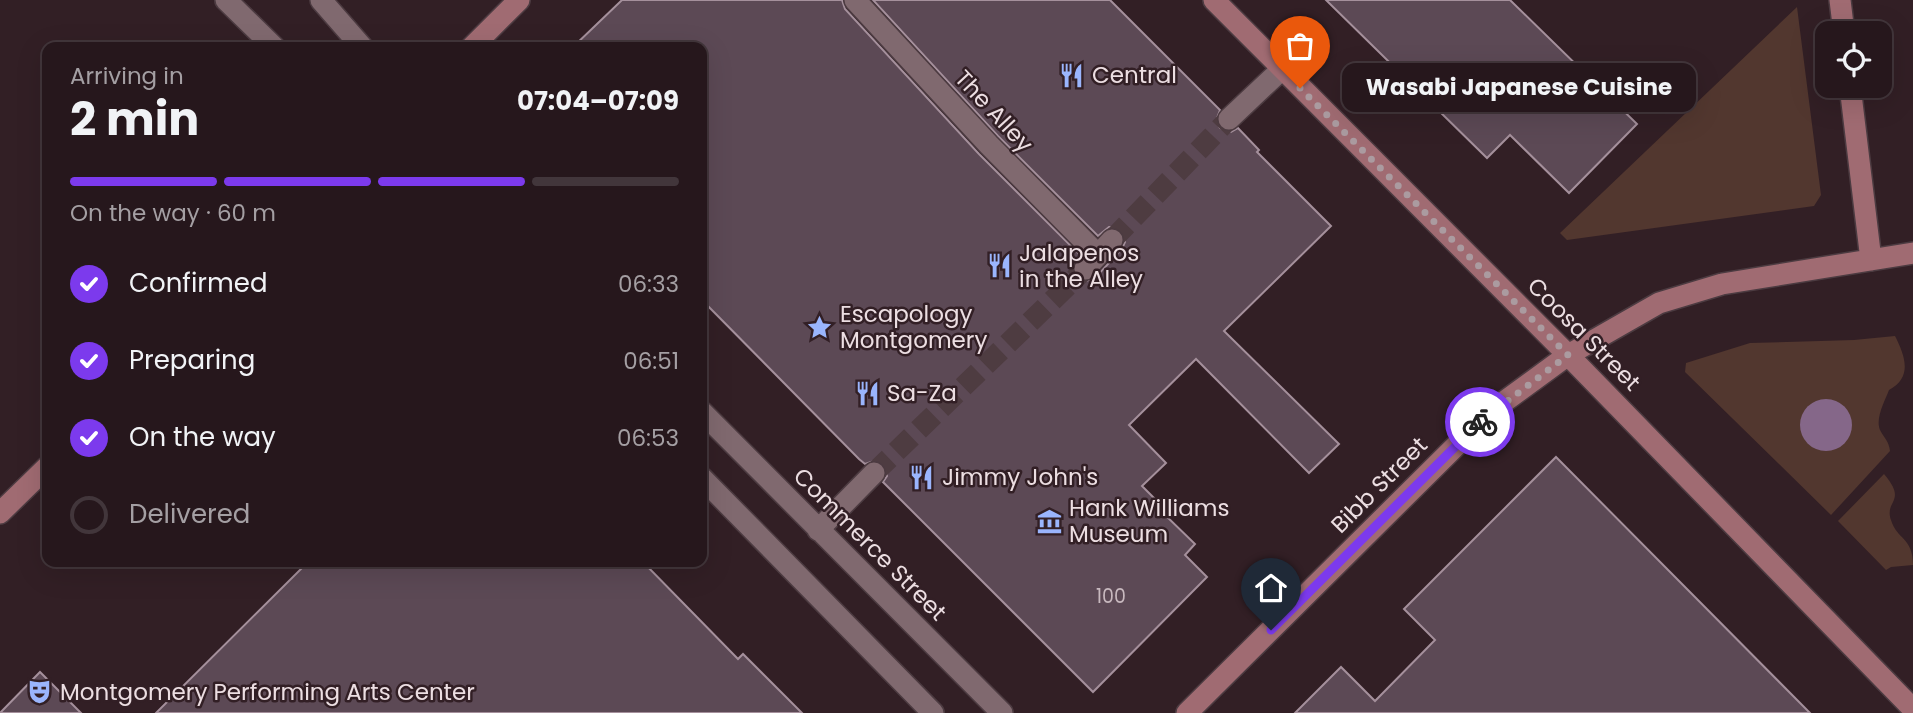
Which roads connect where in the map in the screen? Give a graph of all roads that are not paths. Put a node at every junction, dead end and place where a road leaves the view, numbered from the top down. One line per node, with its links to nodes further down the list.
1 (226, 0): 8 (street)
2 (321, 0): 9 (street)
3 (519, 0): 10 (main road)
4 (855, 0): 15 (street, The Alley)
5 (1214, 0): 11 (main road, Coosa Street)
6 (1840, 0): 7 (main road)
7 (1843, 21)
8 (269, 42)
9 (358, 42)
10 (477, 42)
11 (1282, 69): 13 (street); 17 (main road, Coosa Street)
12 (1851, 98): 16 (main road)
13 (1229, 120)
14 (1913, 253): 16 (main road, Bibb Street)
15 (1098, 255)
16 (1871, 260): 17 (main road, Bibb Street)
17 (1568, 355): 24 (main road, Coosa Street); 27 (main road, Bibb Street)
18 (707, 417): 23 (street, Commerce Street)
19 (42, 472): 22 (main road)
20 (874, 473): 23 (street)
21 (707, 483): 25 (street)
22 (0, 513)
23 (818, 530): 26 (street, Commerce Street)
24 (1913, 709)
25 (933, 713)
26 (1002, 713)
27 (1187, 713)

